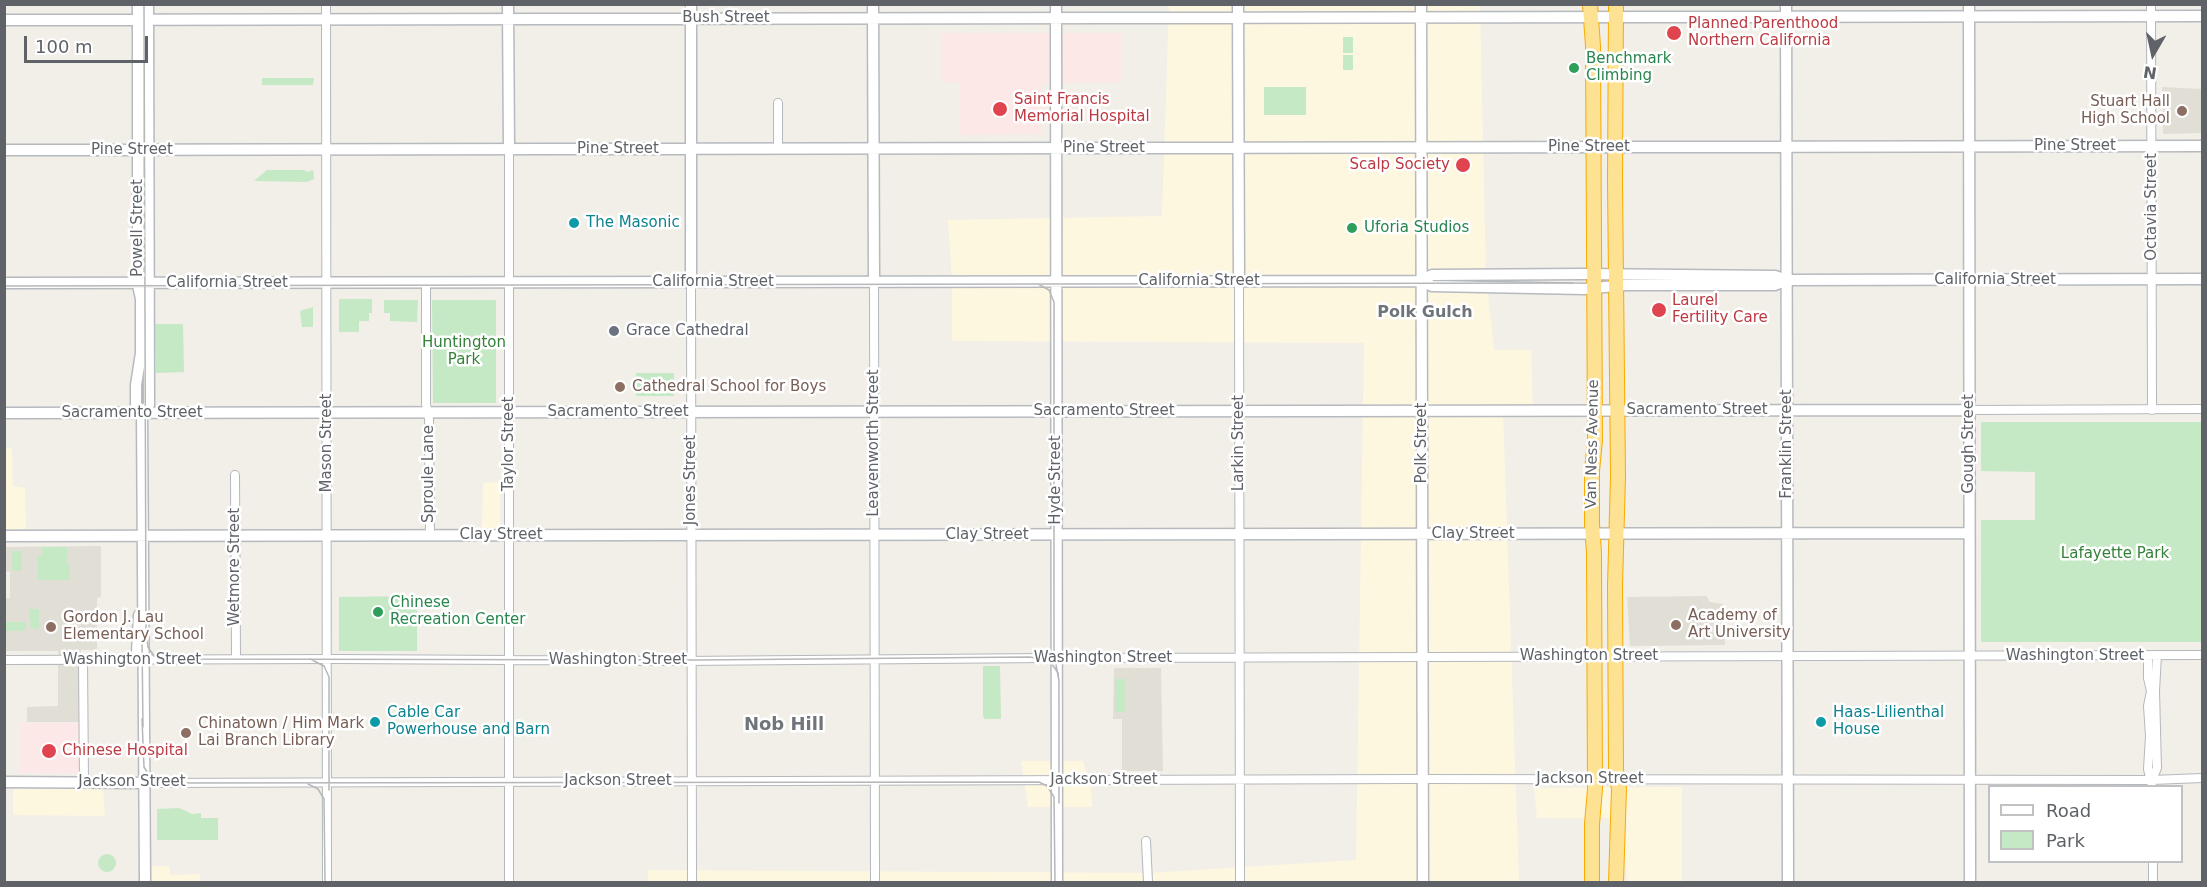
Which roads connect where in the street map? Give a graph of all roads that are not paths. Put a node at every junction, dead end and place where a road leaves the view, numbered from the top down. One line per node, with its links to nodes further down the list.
1 (138, 4): 21 (street, Powell Street)
2 (148, 4): 21 (street, Powell Street)
3 (326, 4): 22 (street, Mason Street)
4 (508, 4): 23 (street, Taylor Street)
5 (691, 4): 24 (street, Jones Street)
6 (873, 4): 19 (street, Leavenworth Street)
7 (1056, 4): 20 (street, Hyde Street)
8 (1238, 4): 17 (street, Larkin Street)
9 (1421, 4): 18 (street, Polk Street)
10 (1786, 4): 15 (street, Franklin Street)
11 (1616, 10): 14 (street, Bush Street); 15 (street, Bush Street); 32 (highway, Van Ness Avenue)
12 (1968, 10): 13 (street, Bush Street); 15 (street, Bush Street); 27 (street, Gough Street)
13 (2151, 10): 16 (street, Bush Street); 28 (street, Octavia Street)
14 (1591, 11): 18 (street, Bush Street); 31 (highway, Van Ness Avenue)
15 (1786, 16): 33 (street, Franklin Street)
16 (2202, 16)
17 (1238, 17): 18 (street, Bush Street); 20 (street, Bush Street); 37 (street, Larkin Street)
18 (1421, 17): 30 (street, Polk Street)
19 (873, 18): 20 (street, Bush Street); 24 (street, Bush Street); 35 (street, Leavenworth Street)
20 (1056, 18): 36 (street, Hyde Street)
21 (143, 19): 22 (street, Bush Street); 25 (street, Bush Street); 38 (street, Powell Street)
22 (326, 19): 23 (street, Bush Street); 39 (street, Mason Street)
23 (508, 19): 24 (street, Bush Street); 40 (street, Taylor Street)
24 (691, 19): 41 (street, Jones Street)
25 (4, 20)
26 (778, 103): 34 (street)
27 (1969, 146): 28 (street, Pine Street); 33 (street, Pine Street); 46 (street, Gough Street)
28 (2152, 146): 29 (street, Pine Street); 43 (street, Octavia Street)
29 (2202, 146)
30 (1421, 147): 31 (street, Pine Street); 37 (street, Pine Street); 50 (street, Polk Street)
31 (1593, 147): 32 (street, Pine Street); 51 (highway, Van Ness Avenue)
32 (1615, 147): 33 (street, Pine Street); 52 (highway, Van Ness Avenue)
33 (1786, 147): 45 (street, Franklin Street)
34 (778, 148): 35 (street, Pine Street); 41 (street, Pine Street)
35 (874, 148): 36 (street, Pine Street); 47 (street, Leavenworth Street)
36 (1056, 148): 37 (street, Pine Street); 48 (street, Hyde Street)
37 (1239, 148): 49 (street, Larkin Street)
38 (143, 149): 39 (street, Pine Street); 42 (street, Pine Street); 54 (street, Powell Street)
39 (326, 149): 40 (street, Pine Street); 55 (street, Mason Street)
40 (508, 149): 41 (street, Pine Street); 57 (street, Taylor Street)
41 (691, 149): 53 (street, Jones Street)
42 (4, 150)
43 (2152, 279): 44 (street, California Street); 46 (street, California Street); 63 (street, Octavia Street)
44 (2202, 279)
45 (1787, 280): 46 (street, California Street); 52 (street, California Street); 61 (street, Franklin Street)
46 (1969, 280): 62 (street, Gough Street)
47 (874, 281): 48 (street, California Street); 53 (street, California Street); 72 (street, Leavenworth Street)
48 (1056, 281): 49 (street, California Street); 64 (street, Hyde Street)
49 (1239, 281): 50 (street, California Street); 65 (street, Larkin Street)
50 (1421, 281): 51 (street, California Street); 66 (street, Polk Street)
51 (1594, 281): 52 (street, California Street); 67 (highway, Van Ness Avenue)
52 (1616, 281): 60 (highway, Van Ness Avenue)
53 (691, 282): 57 (street, California Street); 71 (street, Jones Street)
54 (143, 283): 55 (street, California Street); 58 (street, California Street); 74 (street, Powell Street)
55 (326, 283): 56 (street, California Street); 68 (street, Mason Street)
56 (426, 283): 57 (street, California Street); 69 (street, Sproule Lane)
57 (509, 283): 70 (street, Taylor Street)
58 (4, 284)
59 (2202, 409): 63 (street, Sacramento Street)
60 (1617, 410): 61 (street, Sacramento Street); 67 (street, Sacramento Street); 77 (highway, Van Ness Avenue)
61 (1788, 410): 62 (street, Sacramento Street); 78 (street, Franklin Street)
62 (1969, 410): 63 (street, Sacramento Street); 79 (street, Gough Street)
63 (2152, 410)
64 (1057, 411): 65 (street, Sacramento Street); 72 (street, Sacramento Street); 80 (street, Hyde Street)
65 (1239, 411): 66 (street, Sacramento Street); 81 (street, Larkin Street)
66 (1422, 411): 67 (street, Sacramento Street); 82 (street, Polk Street)
67 (1594, 411): 76 (highway, Van Ness Avenue)
68 (327, 412): 69 (street, Sacramento Street); 74 (street, Sacramento Street); 88 (street, Mason Street)
69 (428, 412): 70 (street, Sacramento Street); 89 (street, Sproule Lane)
70 (509, 412): 71 (street, Sacramento Street); 90 (street, Taylor Street)
71 (691, 412): 72 (street, Sacramento Street); 83 (street, Jones Street)
72 (874, 412): 84 (street, Leavenworth Street)
73 (4, 413): 74 (street, Sacramento Street)
74 (142, 413): 86 (street, Powell Street)
75 (235, 475): 87 (street, Wetmore Street)
76 (1592, 533): 77 (street, Clay Street); 82 (street, Clay Street); 93 (highway, Van Ness Avenue)
77 (1615, 533): 78 (street, Clay Street); 94 (highway, Van Ness Avenue)
78 (1787, 533): 79 (street, Clay Street); 95 (street, Franklin Street)
79 (1969, 533): 96 (street, Gough Street)
80 (1056, 534): 81 (street, Clay Street); 84 (street, Clay Street); 99 (street, Hyde Street)
81 (1239, 534): 82 (street, Clay Street); 97 (street, Larkin Street)
82 (1422, 534): 98 (street, Polk Street)
83 (692, 535): 84 (street, Clay Street); 90 (street, Clay Street); 107 (street, Jones Street)
84 (874, 535): 106 (street, Leavenworth Street)
85 (4, 536): 86 (street, Clay Street)
86 (144, 536): 87 (street, Clay Street); 105 (street, Powell Street)
87 (235, 536): 88 (street, Clay Street); 100 (street, Wetmore Street)
88 (327, 536): 89 (street, Clay Street); 101 (street, Mason Street)
89 (430, 536): 90 (street, Clay Street)
90 (509, 536): 102 (street, Taylor Street)
91 (2152, 655): 92 (street, Washington Street); 96 (street, Washington Street); 123 (street)
92 (2202, 655)
93 (1594, 656): 94 (street, Washington Street); 98 (street, Washington Street); 110 (highway, Van Ness Avenue)
94 (1616, 656): 95 (street, Washington Street); 114 (highway, Van Ness Avenue)
95 (1787, 656): 96 (street, Washington Street); 111 (street, Franklin Street)
96 (1970, 656): 115 (street, Gough Street)
97 (1240, 657): 98 (street, Washington Street); 99 (street, Washington Street); 113 (street, Larkin Street)
98 (1422, 657): 109 (street, Polk Street)
99 (1057, 658): 106 (street, Washington Street); 112 (street, Hyde Street)
100 (236, 659): 101 (street, Washington Street); 105 (street, Washington Street)
101 (327, 659): 102 (street, Washington Street); 119 (street, Mason Street)
102 (509, 659): 107 (street, Washington Street); 120 (street, Taylor Street)
103 (4, 660): 104 (street, Washington Street)
104 (83, 660): 105 (street, Washington Street); 118 (street)
105 (145, 660): 122 (street, Powell Street)
106 (874, 660): 107 (street, Washington Street); 117 (street, Leavenworth Street)
107 (692, 661): 116 (street, Jones Street)
108 (2202, 778): 123 (street, Jackson Street)
109 (1422, 779): 110 (street, Jackson Street); 113 (street, Jackson Street); 134 (street, Polk Street)
110 (1595, 779): 114 (street, Jackson Street); 135 (highway, Van Ness Avenue)
111 (1787, 779): 114 (street, Jackson Street); 115 (street, Jackson Street); 137 (street, Franklin Street)
112 (1056, 780): 113 (street, Jackson Street); 117 (street, Jackson Street); 131 (street, Hyde Street)
113 (1240, 780): 133 (street, Larkin Street)
114 (1617, 780): 136 (highway, Van Ness Avenue)
115 (1969, 780): 123 (street, Jackson Street); 138 (street, Gough Street)
116 (692, 781): 117 (street, Jackson Street); 120 (street, Jackson Street); 129 (street, Jones Street)
117 (875, 781): 130 (street, Leavenworth Street)
118 (84, 782): 121 (street, Jackson Street); 122 (street, Jackson Street)
119 (328, 782): 120 (street, Jackson Street); 122 (street, Jackson Street); 127 (street, Mason Street)
120 (508, 782): 128 (street, Taylor Street)
121 (4, 783)
122 (145, 783): 126 (street, Powell Street)
123 (2152, 783)
124 (1146, 841): 132 (street)
125 (2153, 863): 139 (street)
126 (145, 882)
127 (327, 882)
128 (509, 882)
129 (692, 882)
130 (875, 882)
131 (1057, 882)
132 (1148, 882)
133 (1240, 882)
134 (1423, 882)
135 (1592, 882)
136 (1616, 882)
137 (1788, 882)
138 (1970, 882)
139 (2153, 882)

